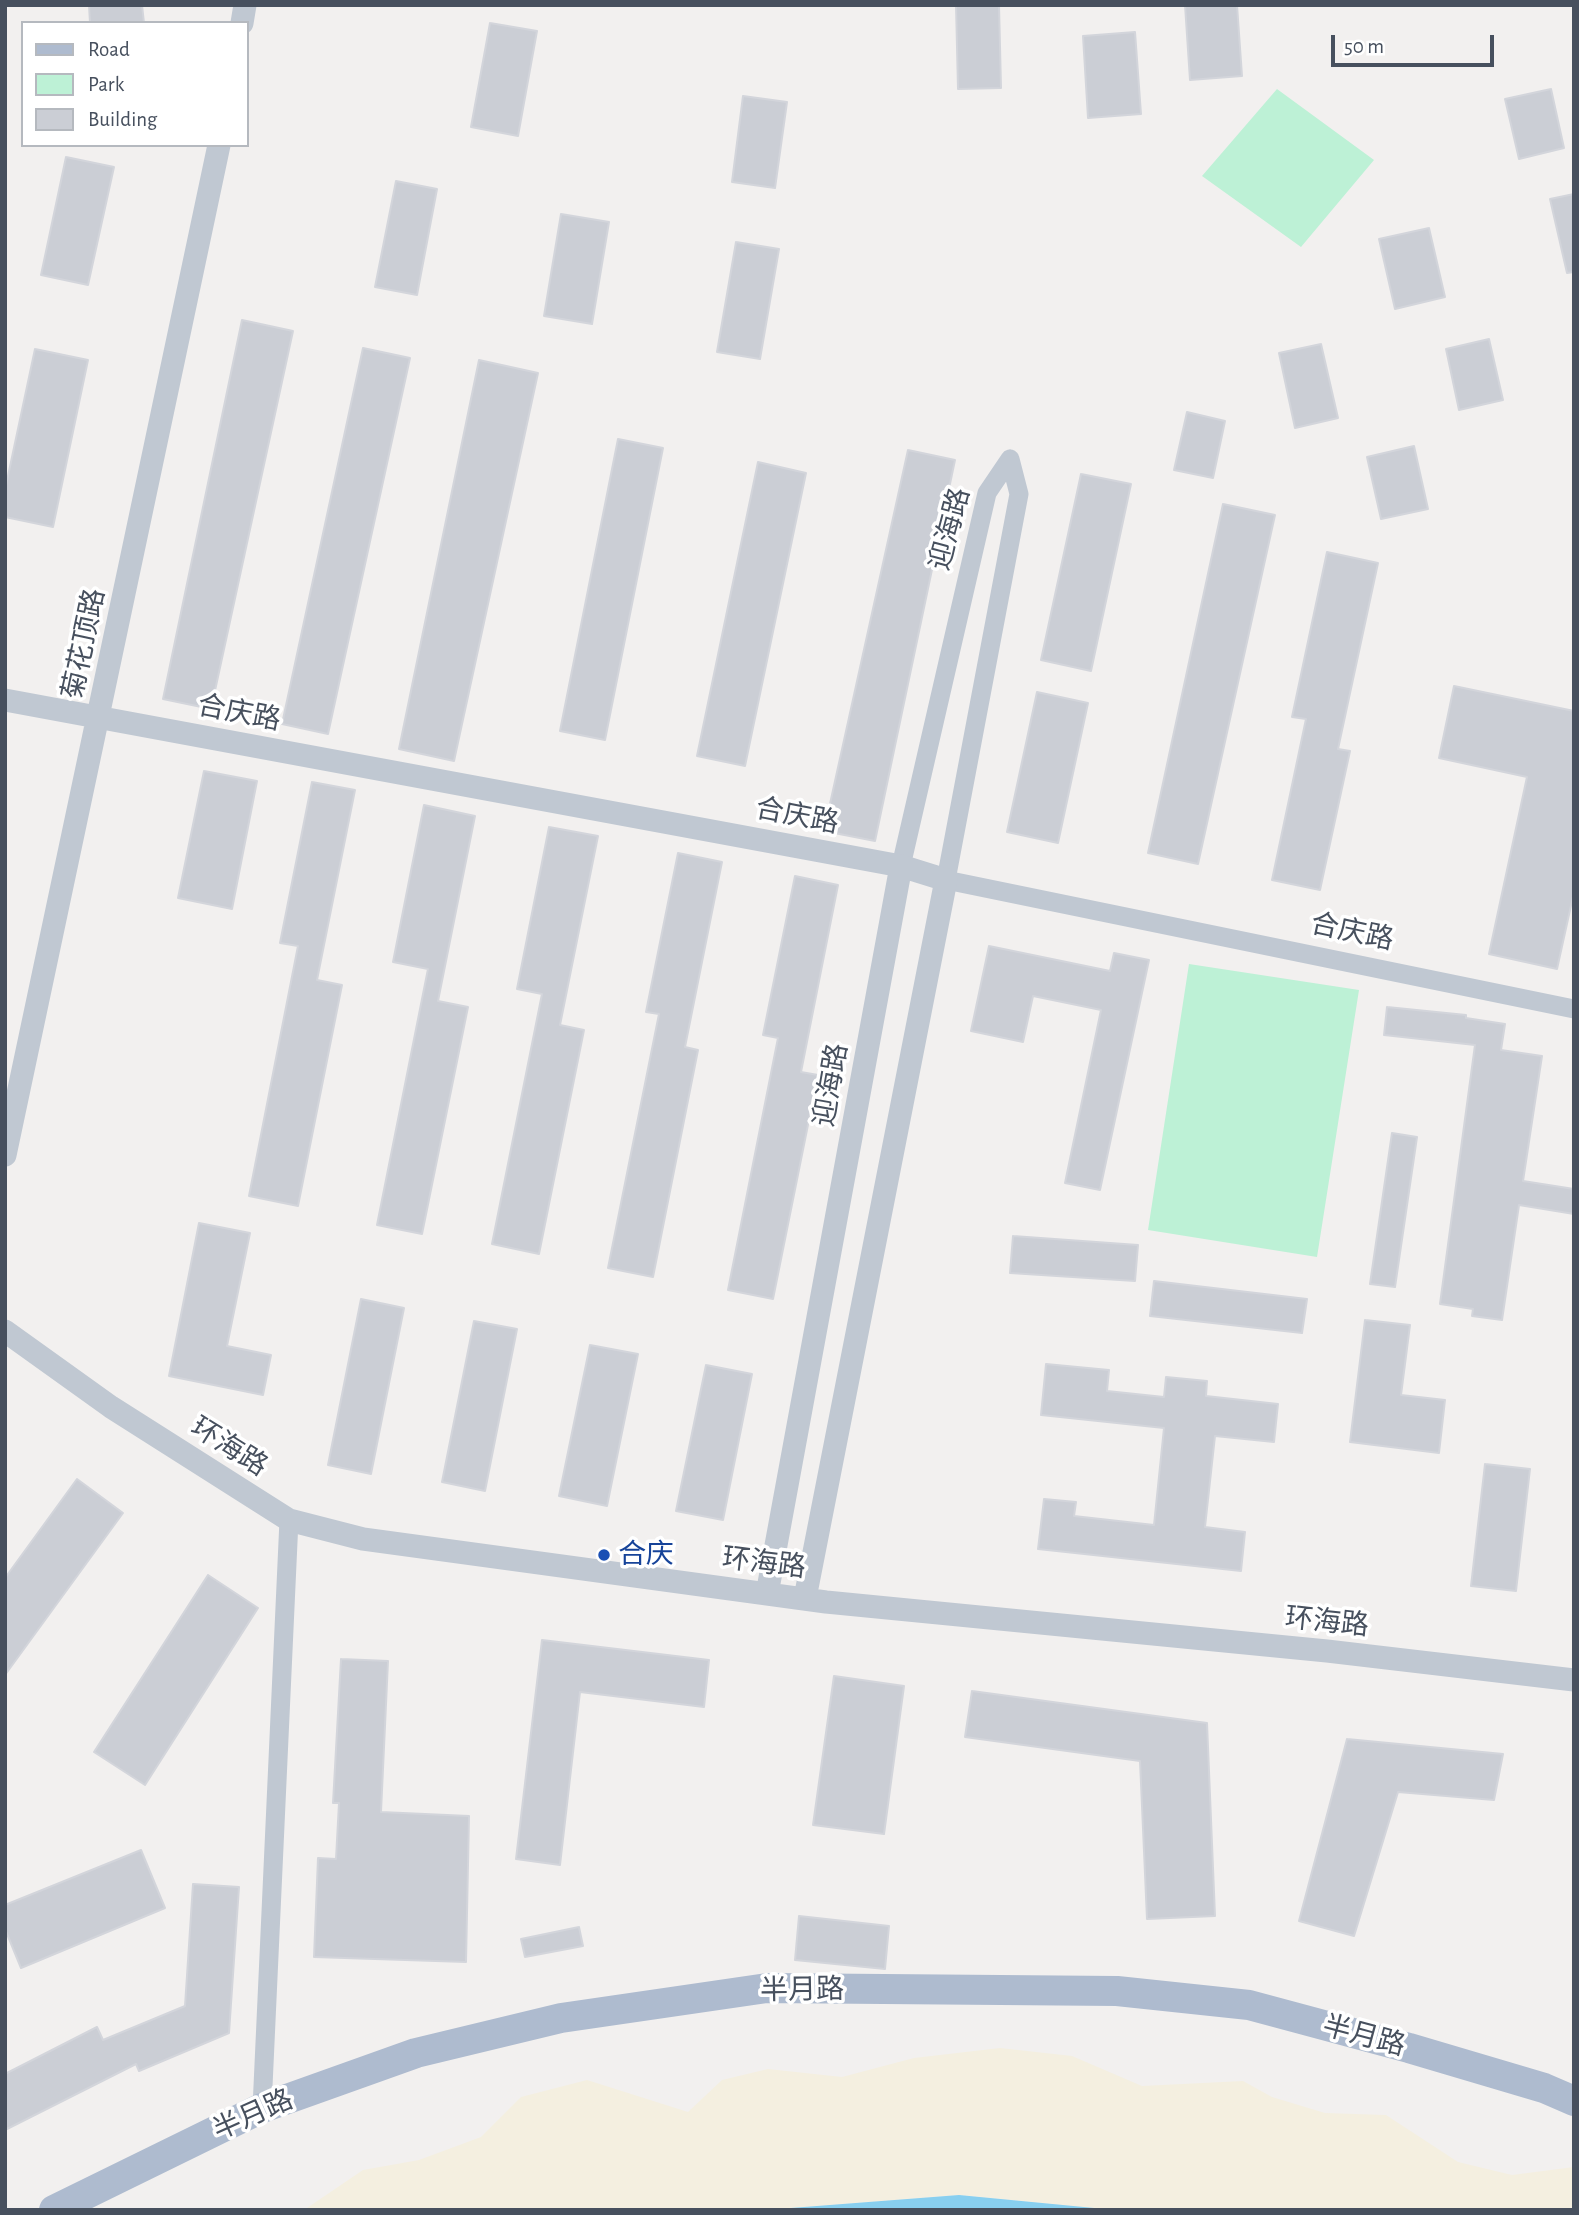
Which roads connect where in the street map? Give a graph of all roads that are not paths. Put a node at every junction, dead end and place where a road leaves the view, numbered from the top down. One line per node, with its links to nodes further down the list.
1 (219, 147): 3 (street, 菊花顶路)
2 (5, 700): 3 (street, 合庆路)
3 (99, 717): 4 (street, 合庆路); 7 (street, 菊花顶路)
4 (901, 866): 5 (street, 合庆路); 5 (street, 迎海路); 10 (street, 迎海路)
5 (946, 880): 6 (street, 合庆路); 11 (street, 迎海路)
6 (1574, 1009)
7 (5, 1155)
8 (5, 1331): 9 (street, 环海路)
9 (289, 1520): 10 (street, 环海路); 14 (street)
10 (767, 1594): 11 (street, 环海路)
11 (806, 1598): 12 (street, 环海路)
12 (1574, 1680)
13 (1574, 2101): 14 (main road, 半月路)
14 (262, 2108): 15 (main road, 半月路)
15 (54, 2210)

